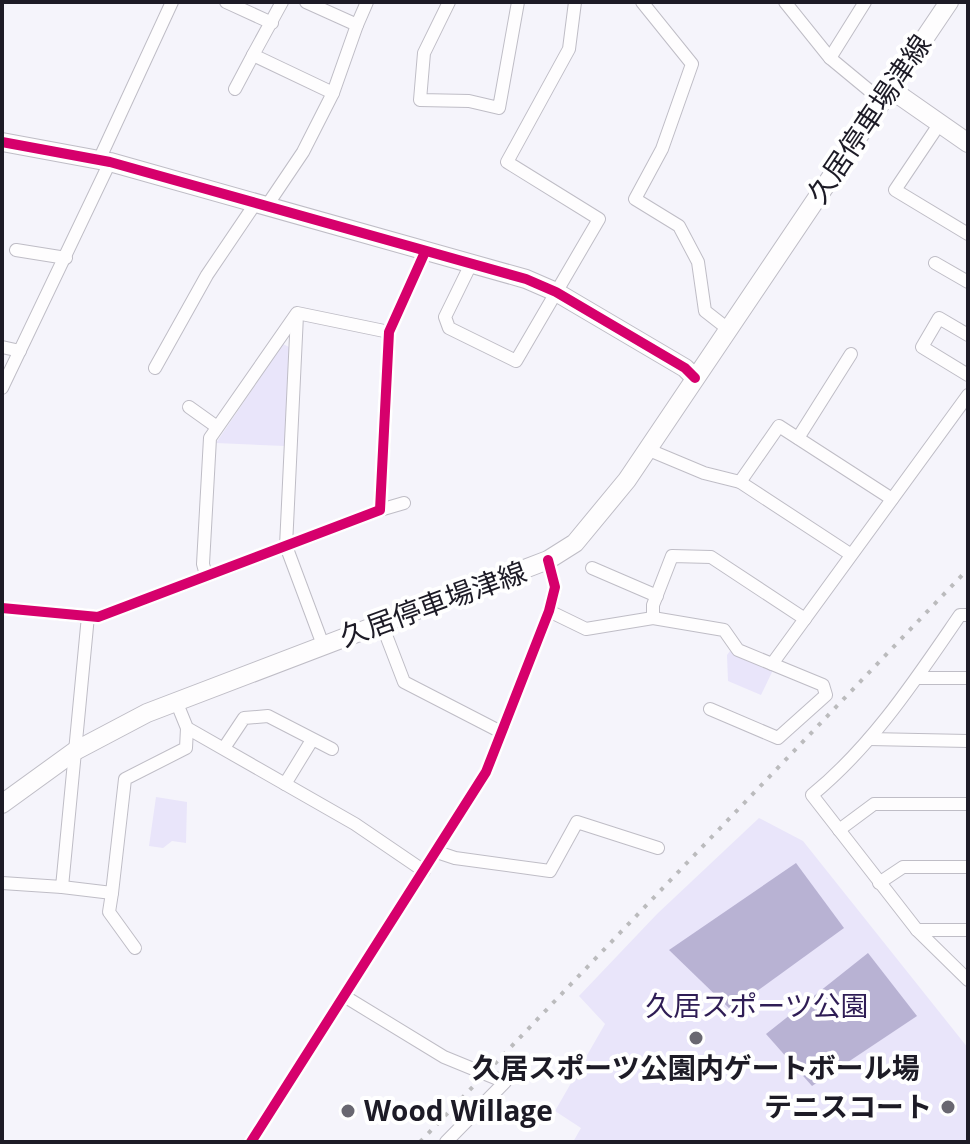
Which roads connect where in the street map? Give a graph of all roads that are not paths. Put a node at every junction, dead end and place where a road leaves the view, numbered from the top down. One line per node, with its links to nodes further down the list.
1 (172, 2): 23 (street)
2 (226, 2): 13 (street)
3 (282, 2): 13 (street)
4 (306, 2): 14 (street)
5 (367, 2): 14 (street)
6 (449, 2): 7 (street)
7 (518, 2)
8 (575, 2): 32 (street)
9 (642, 2): 34 (street)
10 (785, 2): 16 (street)
11 (865, 2): 16 (street)
12 (949, 2): 19 (main road, 久居停車場津線)
13 (272, 23): 15 (street)
14 (357, 25): 18 (street)
15 (253, 55): 17 (street); 18 (street)
16 (830, 58): 19 (street)
17 (235, 89)
18 (333, 93): 24 (street)
19 (885, 94): 20 (main road); 34 (main road, 久居停車場津線)
20 (940, 123): 22 (main road); 25 (street)
21 (2, 142): 23 (main road)
22 (968, 143)
23 (104, 161): 24 (main road); 28 (street)
24 (260, 206): 27 (main road); 40 (street)
25 (968, 234)
26 (16, 250): 28 (street)
27 (425, 252): 30 (main road); 35 (street)
28 (66, 258): 38 (street)
29 (935, 263): 31 (street)
30 (471, 264): 32 (main road); 32 (street)
31 (968, 282)
32 (556, 292): 42 (main road)
33 (297, 313): 35 (street); 46 (street); 53 (street)
34 (728, 329): 42 (main road, 久居停車場津線)
35 (389, 332): 52 (street)
36 (968, 335): 41 (street)
37 (2, 347): 38 (street)
38 (20, 351): 43 (street)
39 (851, 354): 47 (street)
40 (155, 368)
41 (968, 375)
42 (695, 378): 48 (main road, 久居停車場津線)
43 (2, 388)
44 (968, 395): 50 (street)
45 (189, 407): 46 (street)
46 (217, 427): 57 (street)
47 (798, 438): 49 (street); 50 (street)
48 (649, 450): 49 (street); 55 (main road, 久居停車場津線)
49 (740, 482): 54 (street)
50 (892, 499): 54 (street)
51 (404, 503): 52 (street)
52 (380, 510): 53 (street)
53 (286, 546): 57 (street); 66 (street)
54 (850, 554): 64 (street)
55 (548, 560): 60 (street); 65 (main road, 久居停車場津線)
56 (592, 568): 58 (street)
57 (206, 575): 62 (street)
58 (657, 596): 63 (street); 64 (street)
59 (2, 608): 62 (street)
60 (549, 611): 63 (street); 73 (street)
61 (968, 615): 68 (street)
62 (88, 616): 79 (street)
63 (653, 618): 67 (street)
64 (805, 619): 67 (street)
65 (381, 622): 66 (main road, 久居停車場津線); 73 (street)
66 (323, 645): 70 (main road, 久居停車場津線)
67 (772, 664): 71 (street)
68 (917, 678): 69 (street); 74 (street)
69 (968, 678)
70 (176, 701): 72 (street); 79 (main road, 久居停車場津線)
71 (710, 709)
72 (187, 728): 77 (street); 91 (street)
73 (501, 732): 85 (street)
74 (869, 739): 76 (street); 83 (street)
75 (312, 740): 77 (street); 78 (street); 80 (street)
76 (968, 741)
77 (224, 748): 80 (street)
78 (332, 749)
79 (75, 751): 81 (main road, 久居停車場津線); 90 (street)
80 (285, 784): 87 (street)
81 (2, 804)
82 (968, 804): 83 (street)
83 (839, 830): 89 (street)
84 (658, 848): 85 (street)
85 (437, 852): 87 (street)
86 (968, 867): 89 (street)
87 (424, 871): 96 (street)
88 (2, 883): 90 (street)
89 (879, 883): 92 (street)
90 (62, 887): 91 (street)
91 (112, 893): 94 (street)
92 (917, 930): 93 (street); 95 (street)
93 (968, 930)
94 (135, 948)
95 (968, 980)
96 (344, 996): 97 (street); 98 (street)
97 (251, 1142)
98 (446, 1142)

